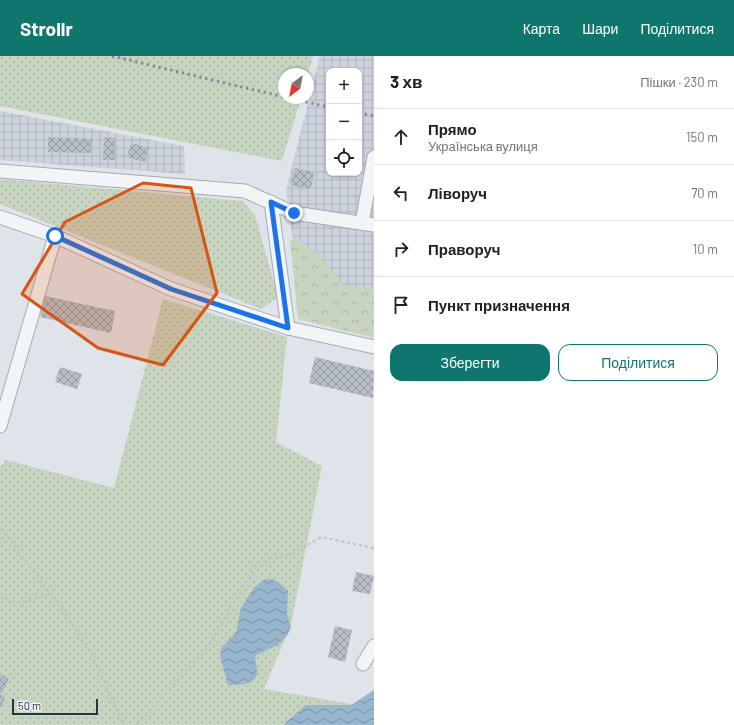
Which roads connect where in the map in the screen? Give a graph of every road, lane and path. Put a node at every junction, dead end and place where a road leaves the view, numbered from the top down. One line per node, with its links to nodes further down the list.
1 (374, 157): 5 (street)
2 (0, 171): 3 (street)
3 (271, 202): 5 (street); 7 (street)
4 (0, 217): 6 (street)
5 (368, 224)
6 (55, 236): 7 (street); 9 (street)
7 (288, 328): 8 (street)
8 (374, 348)
9 (0, 426)
10 (0, 527): 12 (path)
11 (374, 548): 17 (path)
12 (50, 594): 13 (path); 16 (path)
13 (0, 598)
14 (374, 646): 15 (street)
15 (362, 664)
16 (124, 725)
17 (136, 725)

